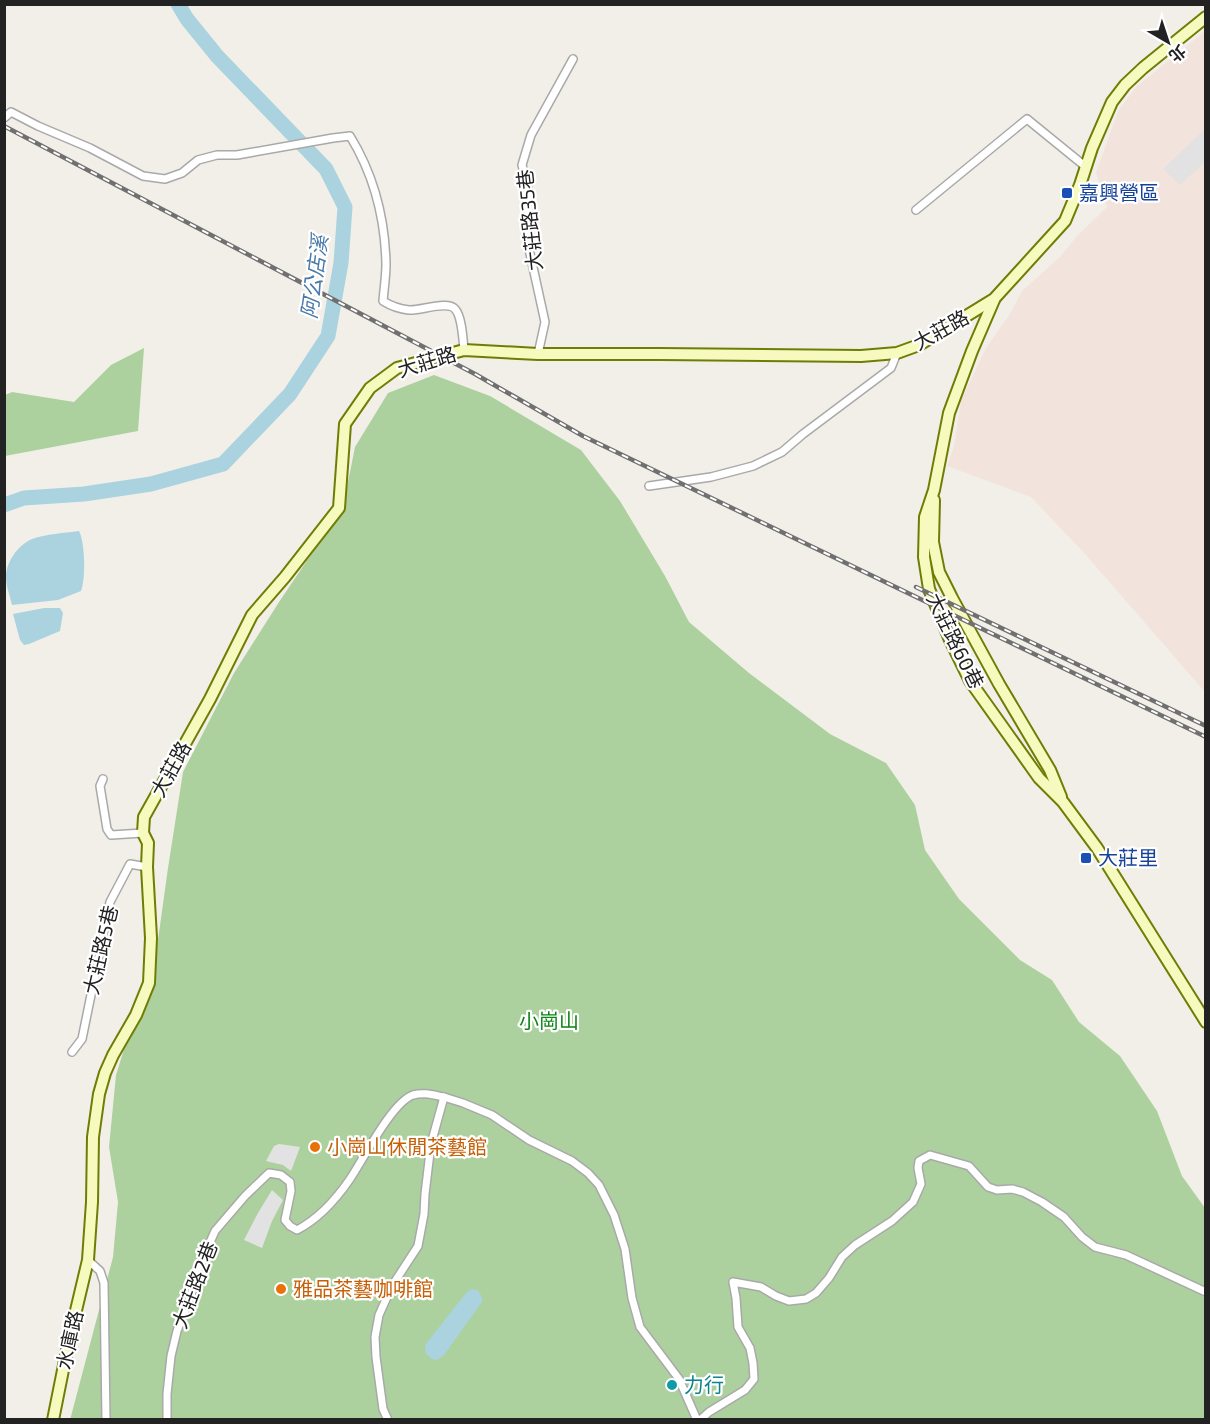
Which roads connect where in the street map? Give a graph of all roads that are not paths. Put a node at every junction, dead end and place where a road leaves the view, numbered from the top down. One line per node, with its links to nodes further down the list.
1 (1206, 17): 4 (street, 大莊路)
2 (573, 59): 9 (street, 大莊路35巷)
3 (4, 118): 7 (street)
4 (1086, 167): 5 (street); 6 (street, 大莊路)
5 (916, 210)
6 (994, 300): 8 (street, 大莊路); 11 (street, 大莊路60巷)
7 (464, 350): 9 (street, 大莊路); 14 (street, 大莊路)
8 (897, 353): 9 (street, 大莊路); 10 (street)
9 (538, 354)
10 (649, 486)
11 (934, 490): 13 (street, 大莊路60巷); 13 (street, 大莊路60巷)
12 (103, 780): 14 (street)
13 (1063, 802): 16 (street, 大莊路60巷)
14 (143, 833): 15 (street, 大莊路)
15 (147, 867): 17 (street, 大莊路5巷); 19 (street, 大莊路)
16 (1206, 1022)
17 (72, 1052)
18 (444, 1098): 23 (street, 大莊路2巷); 24 (street); 25 (street, 大莊路2巷)
19 (88, 1260): 21 (street, 水庫路); 22 (street)
20 (1206, 1292): 25 (street)
21 (53, 1419)
22 (106, 1419)
23 (167, 1419)
24 (388, 1419)
25 (698, 1419)

